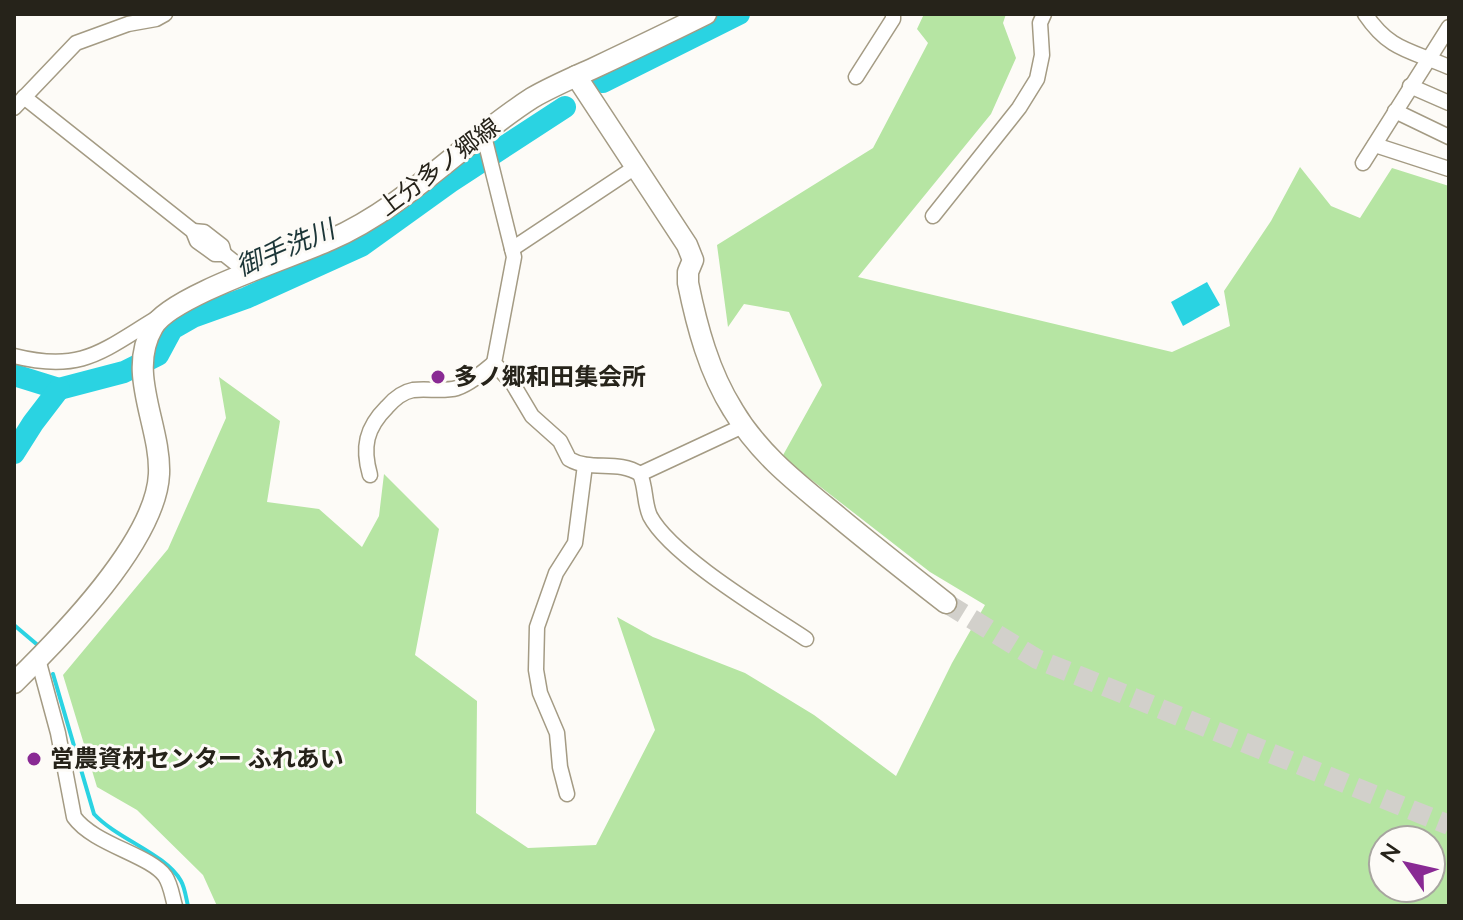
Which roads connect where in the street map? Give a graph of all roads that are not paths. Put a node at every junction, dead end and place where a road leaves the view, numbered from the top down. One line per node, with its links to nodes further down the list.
1 (165, 14): 12 (street)
2 (706, 14): 9 (main road, 上分多ノ郷線)
3 (893, 14): 10 (street)
4 (1044, 14): 21 (street)
5 (1365, 14): 7 (street)
6 (1449, 27): 7 (street)
7 (1428, 57): 8 (street); 11 (street)
8 (1449, 67)
9 (576, 76): 16 (main road, 上分多ノ郷線); 19 (main road)
10 (856, 77)
11 (1410, 86): 13 (street); 14 (street)
12 (19, 102): 23 (street)
13 (1449, 103)
14 (1395, 111): 15 (street); 17 (street)
15 (1449, 137)
16 (485, 138): 22 (street); 23 (main road, 上分多ノ郷線)
17 (1375, 145): 18 (street); 20 (street)
18 (1363, 163)
19 (634, 168): 22 (street); 27 (main road)
20 (1449, 169)
21 (933, 216)
22 (512, 249): 26 (street)
23 (248, 273): 24 (main road, 上分多ノ郷線)
24 (160, 317): 25 (street); 33 (main road, 上分多ノ郷線)
25 (14, 356)
26 (494, 363): 28 (street); 30 (street)
27 (743, 426): 29 (street); 31 (main road)
28 (585, 465): 29 (street); 35 (street)
29 (640, 474): 32 (street)
30 (370, 475)
31 (946, 603)
32 (806, 639)
33 (38, 659): 34 (main road, 上分多ノ郷線); 36 (street)
34 (14, 683)
35 (567, 794)
36 (175, 906)

